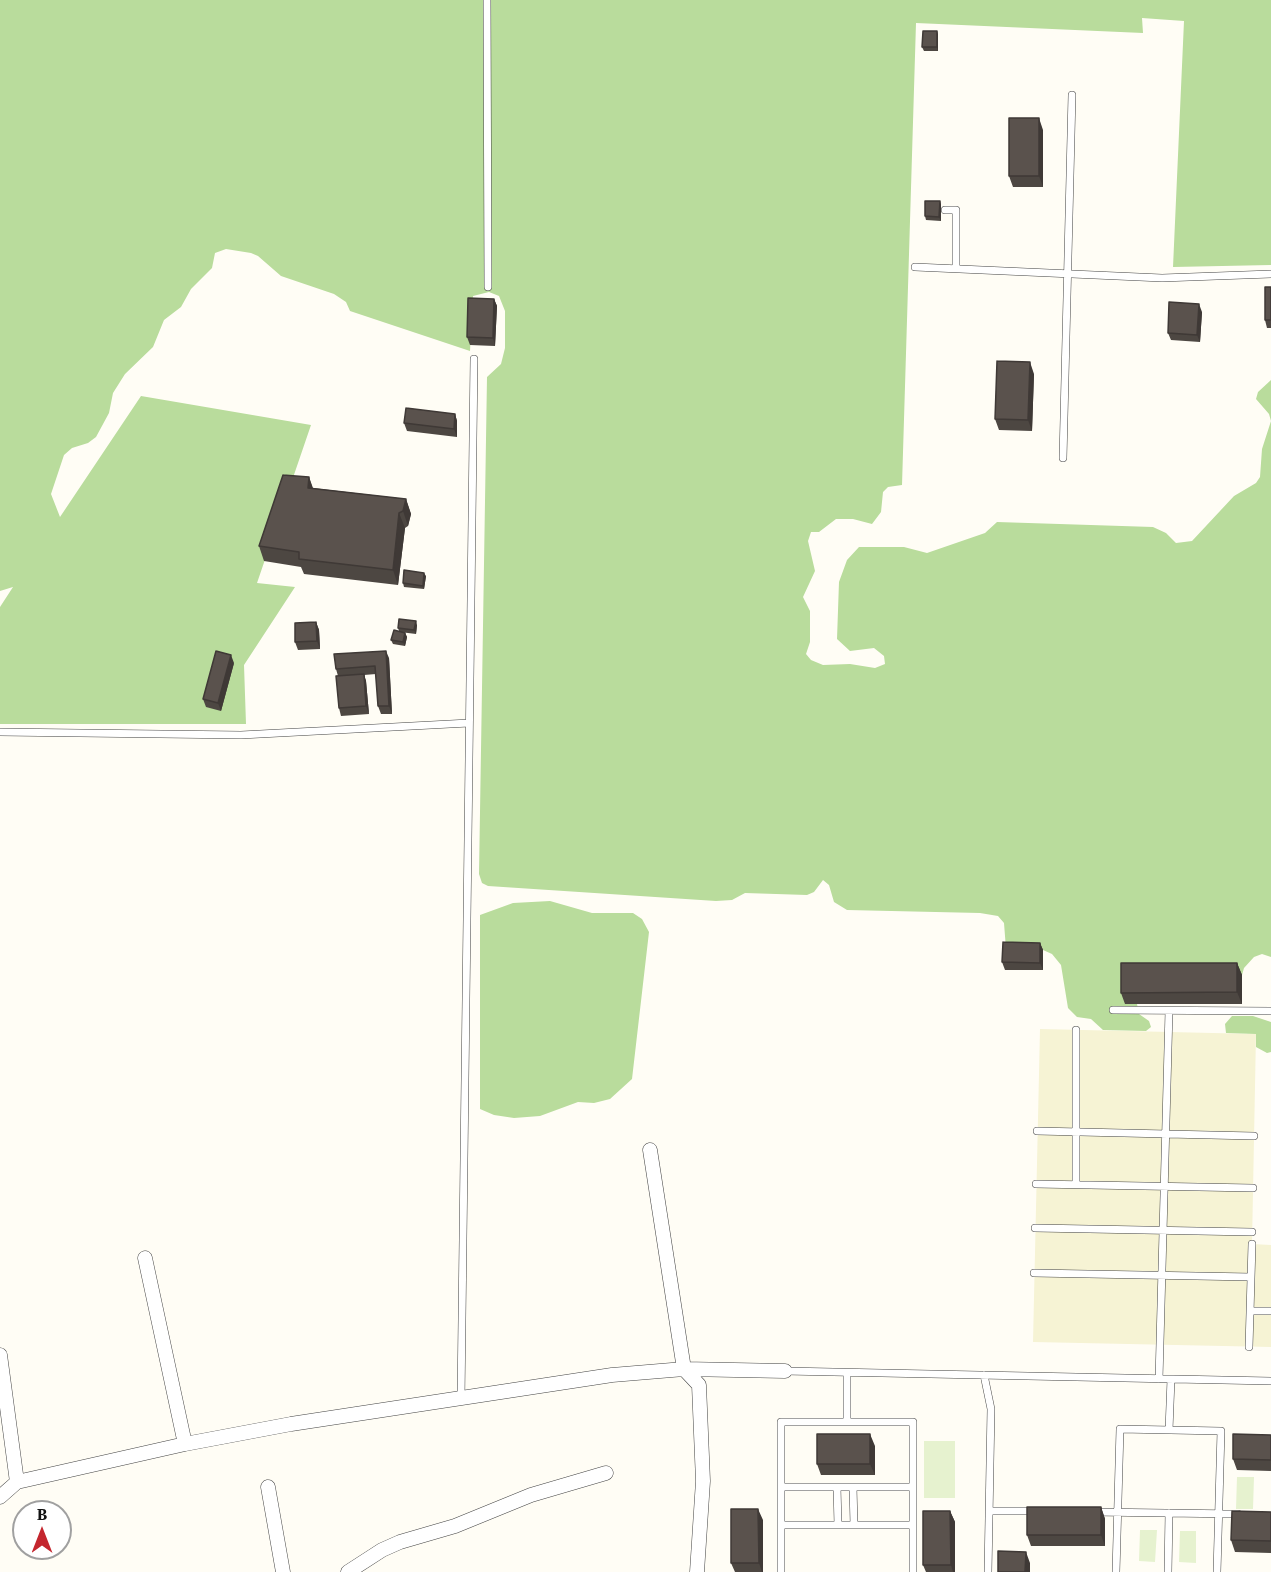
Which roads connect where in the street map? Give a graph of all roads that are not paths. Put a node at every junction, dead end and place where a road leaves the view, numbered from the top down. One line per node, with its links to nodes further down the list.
1 (488, 0): 8 (lane)
2 (1072, 95): 6 (lane)
3 (945, 210): 5 (lane)
4 (915, 267): 5 (lane)
5 (956, 269): 6 (lane)
6 (1068, 274): 7 (lane); 10 (lane)
7 (1271, 274)
8 (488, 287)
9 (474, 359): 11 (lane)
10 (1063, 458)
11 (469, 723): 12 (lane); 45 (lane)
12 (0, 732)
13 (1113, 1010): 14 (lane)
14 (1169, 1011): 15 (lane); 19 (lane)
15 (1271, 1011)
16 (1077, 1030): 18 (lane)
17 (1037, 1131): 18 (lane)
18 (1076, 1132): 19 (lane); 23 (lane)
19 (1166, 1134): 20 (lane); 24 (lane)
20 (1254, 1136)
21 (650, 1150): 38 (street)
22 (1036, 1184): 23 (lane)
23 (1076, 1184): 24 (lane)
24 (1164, 1186): 25 (lane); 27 (lane)
25 (1253, 1188)
26 (1035, 1228): 27 (lane)
27 (1163, 1230): 28 (lane); 32 (lane)
28 (1252, 1232)
29 (1252, 1244): 33 (lane)
30 (145, 1258): 48 (street)
31 (1034, 1273): 32 (lane)
32 (1162, 1275): 33 (lane); 42 (lane)
33 (1251, 1277): 34 (lane)
34 (1250, 1311): 35 (lane); 36 (lane)
35 (1271, 1311)
36 (1249, 1347)
37 (0, 1355): 50 (street)
38 (684, 1369): 39 (street); 45 (street); 70 (street)
39 (785, 1371): 40 (lane)
40 (847, 1372): 41 (lane); 46 (lane)
41 (984, 1375): 42 (lane); 57 (lane)
42 (1159, 1379): 43 (lane)
43 (1171, 1379): 44 (lane); 47 (lane)
44 (1271, 1381)
45 (461, 1398): 48 (street)
46 (847, 1422): 51 (lane); 55 (lane)
47 (1169, 1430): 60 (lane); 62 (lane)
48 (185, 1444): 50 (street)
49 (606, 1473): 69 (street)
50 (17, 1482): 56 (street)
51 (781, 1486): 52 (lane); 64 (lane)
52 (837, 1486): 53 (lane); 65 (lane)
53 (853, 1486): 55 (lane); 66 (lane)
54 (268, 1487): 68 (street)
55 (913, 1487): 67 (lane)
56 (0, 1497)
57 (989, 1511): 58 (lane); 73 (lane)
58 (1048, 1511)
59 (1083, 1512): 60 (lane)
60 (1118, 1512): 61 (lane); 74 (lane)
61 (1169, 1513): 62 (lane); 75 (lane)
62 (1219, 1514): 63 (lane); 76 (lane)
63 (1250, 1515)
64 (781, 1525): 65 (lane); 71 (lane)
65 (838, 1525): 66 (lane)
66 (854, 1525): 67 (lane)
67 (913, 1525): 72 (lane)
68 (283, 1572)
69 (348, 1572)
70 (697, 1572)
71 (781, 1572)
72 (913, 1572)
73 (988, 1572)
74 (1116, 1572)
75 (1168, 1572)
76 (1217, 1572)

